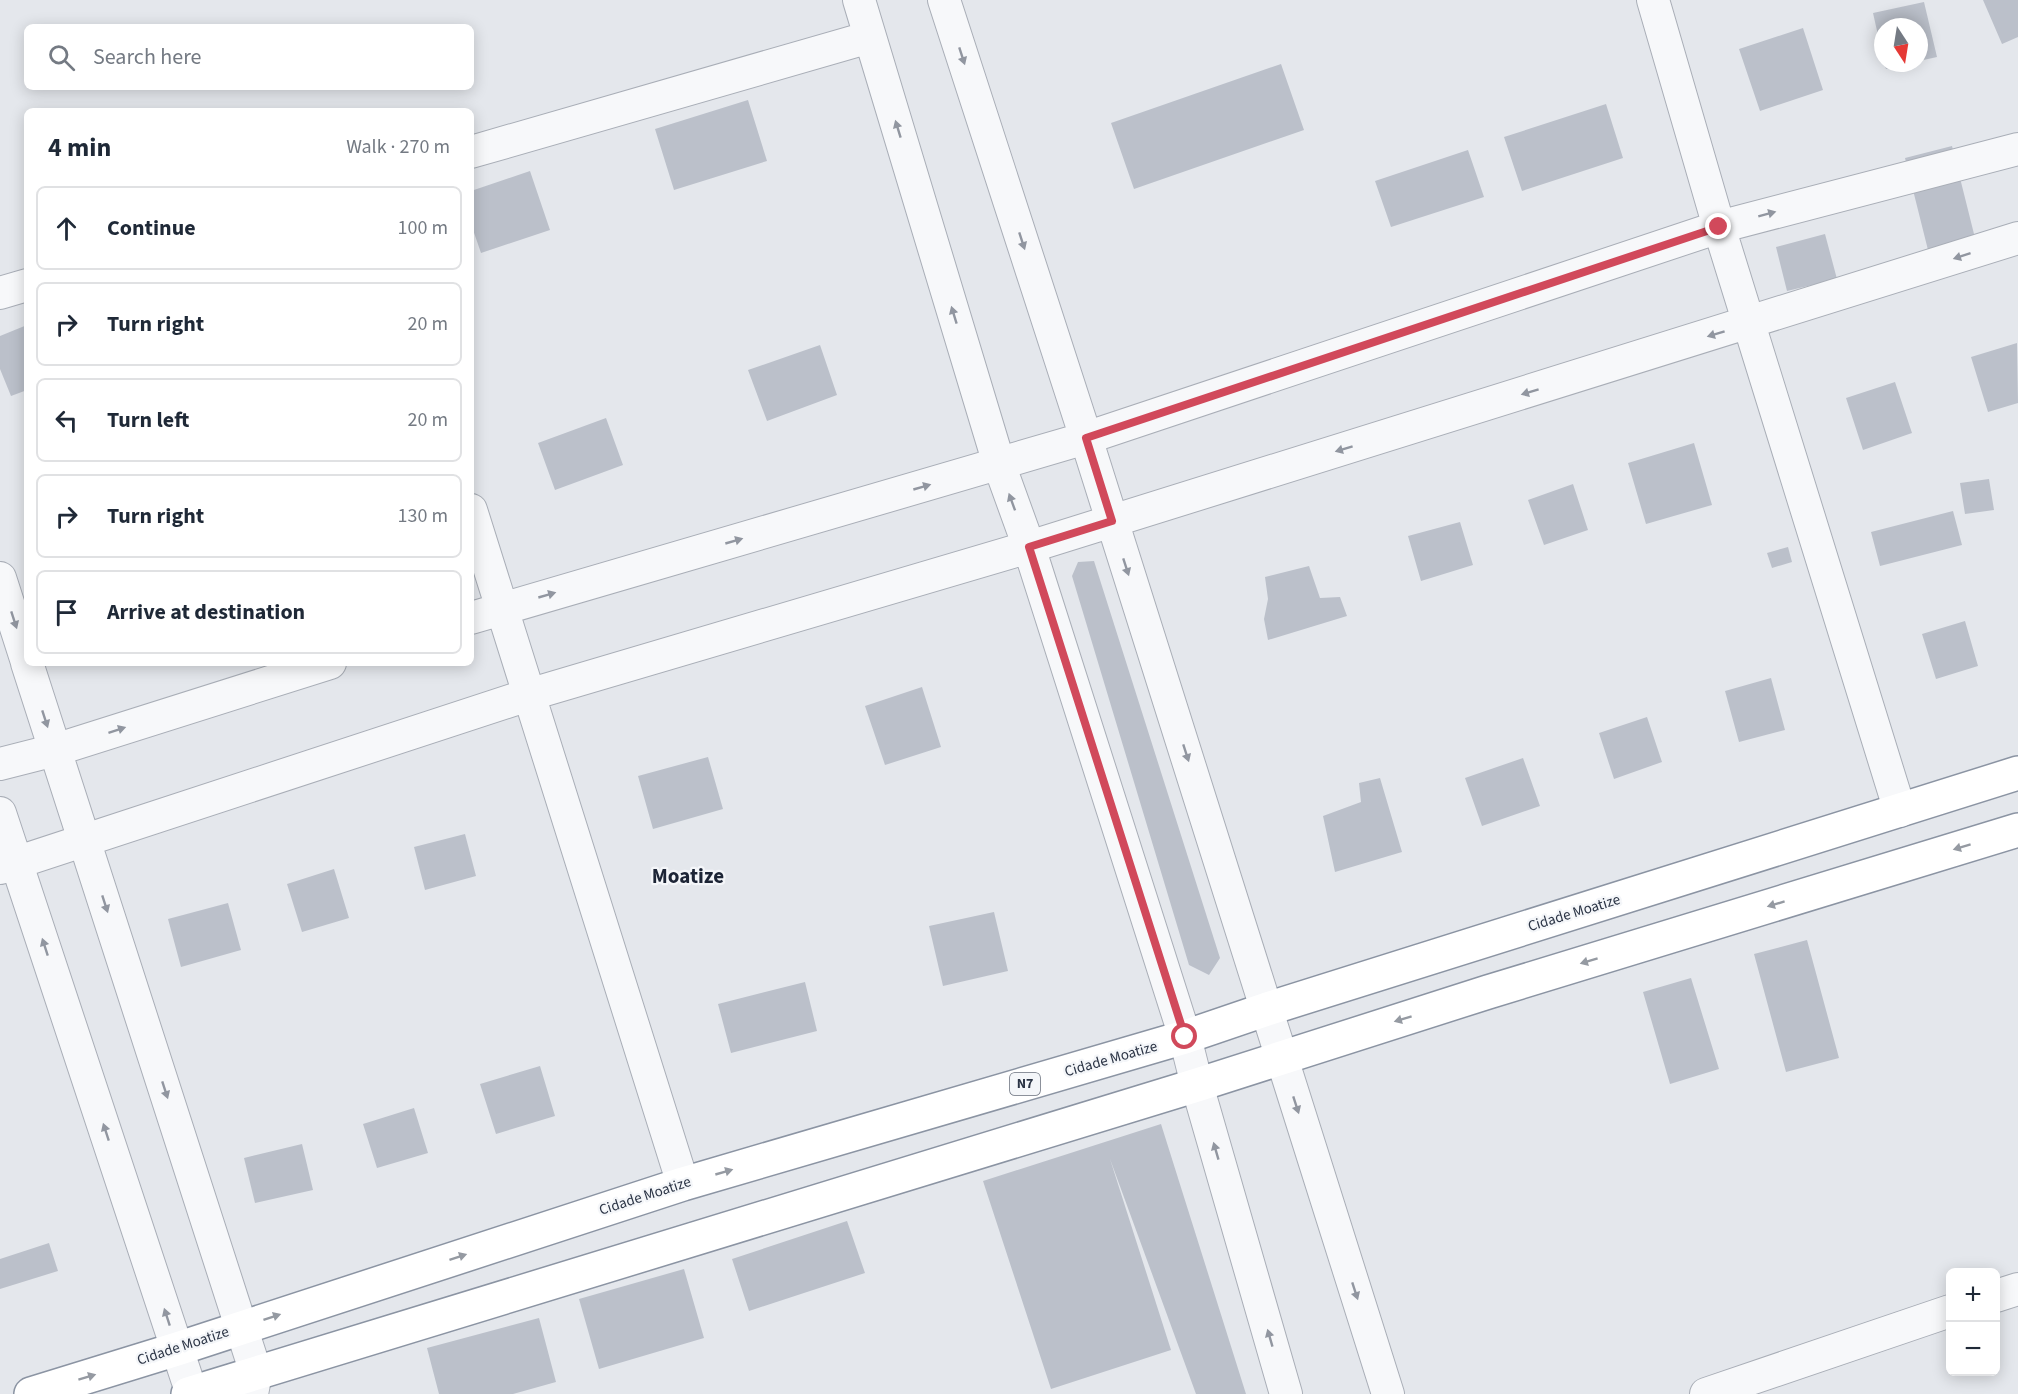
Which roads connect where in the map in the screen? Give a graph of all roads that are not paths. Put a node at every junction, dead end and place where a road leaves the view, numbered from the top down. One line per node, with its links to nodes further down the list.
1 (859, 0): 4 (street)
2 (944, 0): 12 (street, one-way to 12)
3 (1653, 0): 7 (street)
4 (870, 37): 6 (street); 13 (street, one-way to 4)
5 (2018, 149): 7 (street, one-way to 5)
6 (474, 151)
7 (1719, 227): 11 (street); 12 (street)
8 (2018, 238): 11 (street, one-way to 11)
9 (24, 286): 10 (street)
10 (0, 293)
11 (1749, 324): 15 (street, one-way to 15); 27 (street)
12 (1086, 438): 13 (street); 15 (street)
13 (999, 464): 16 (street, one-way to 13); 18 (street, one-way to 13)
14 (474, 519): 18 (street)
15 (1112, 521): 16 (street); 32 (street, one-way to 32)
16 (1029, 547): 23 (street); 33 (street)
17 (0, 578): 20 (street, one-way to 20)
18 (502, 608): 19 (street); 23 (street)
19 (474, 617)
20 (24, 653)
21 (28, 666): 24 (street, one-way to 24)
22 (321, 666): 24 (street, one-way to 22)
23 (528, 695): 30 (street); 36 (street)
24 (55, 750): 25 (street); 30 (street)
25 (0, 764)
26 (2018, 772): 27 (highway, Cidade Moatize / N7)
27 (1900, 811): 32 (highway, Cidade Moatize / N7)
28 (0, 813): 31 (street)
29 (2018, 830): 34 (highway, one-way to 34)
30 (85, 841): 31 (street); 40 (street, one-way to 40)
31 (8, 865): 41 (street, one-way to 31)
32 (1267, 1009): 33 (highway, Cidade Moatize / N7); 34 (street)
33 (1185, 1037): 35 (street); 36 (highway, Cidade Moatize / N7, one-way to 33)
34 (1281, 1057): 35 (highway); 46 (street, one-way to 46)
35 (1197, 1085): 42 (highway); 45 (street, one-way to 35)
36 (683, 1184): 40 (highway, Cidade Moatize / N7, one-way to 36)
37 (2018, 1289): 38 (street)
38 (2000, 1294)
39 (1946, 1312): 47 (street)
40 (241, 1328): 41 (highway, Cidade Moatize / N7); 42 (street)
41 (177, 1349): 43 (highway, Cidade Moatize / N7, one-way to 41); 44 (street)
42 (254, 1383): 44 (highway)
43 (31, 1394)
44 (190, 1394)
45 (1286, 1394)
46 (1388, 1394)
47 (1706, 1394)

